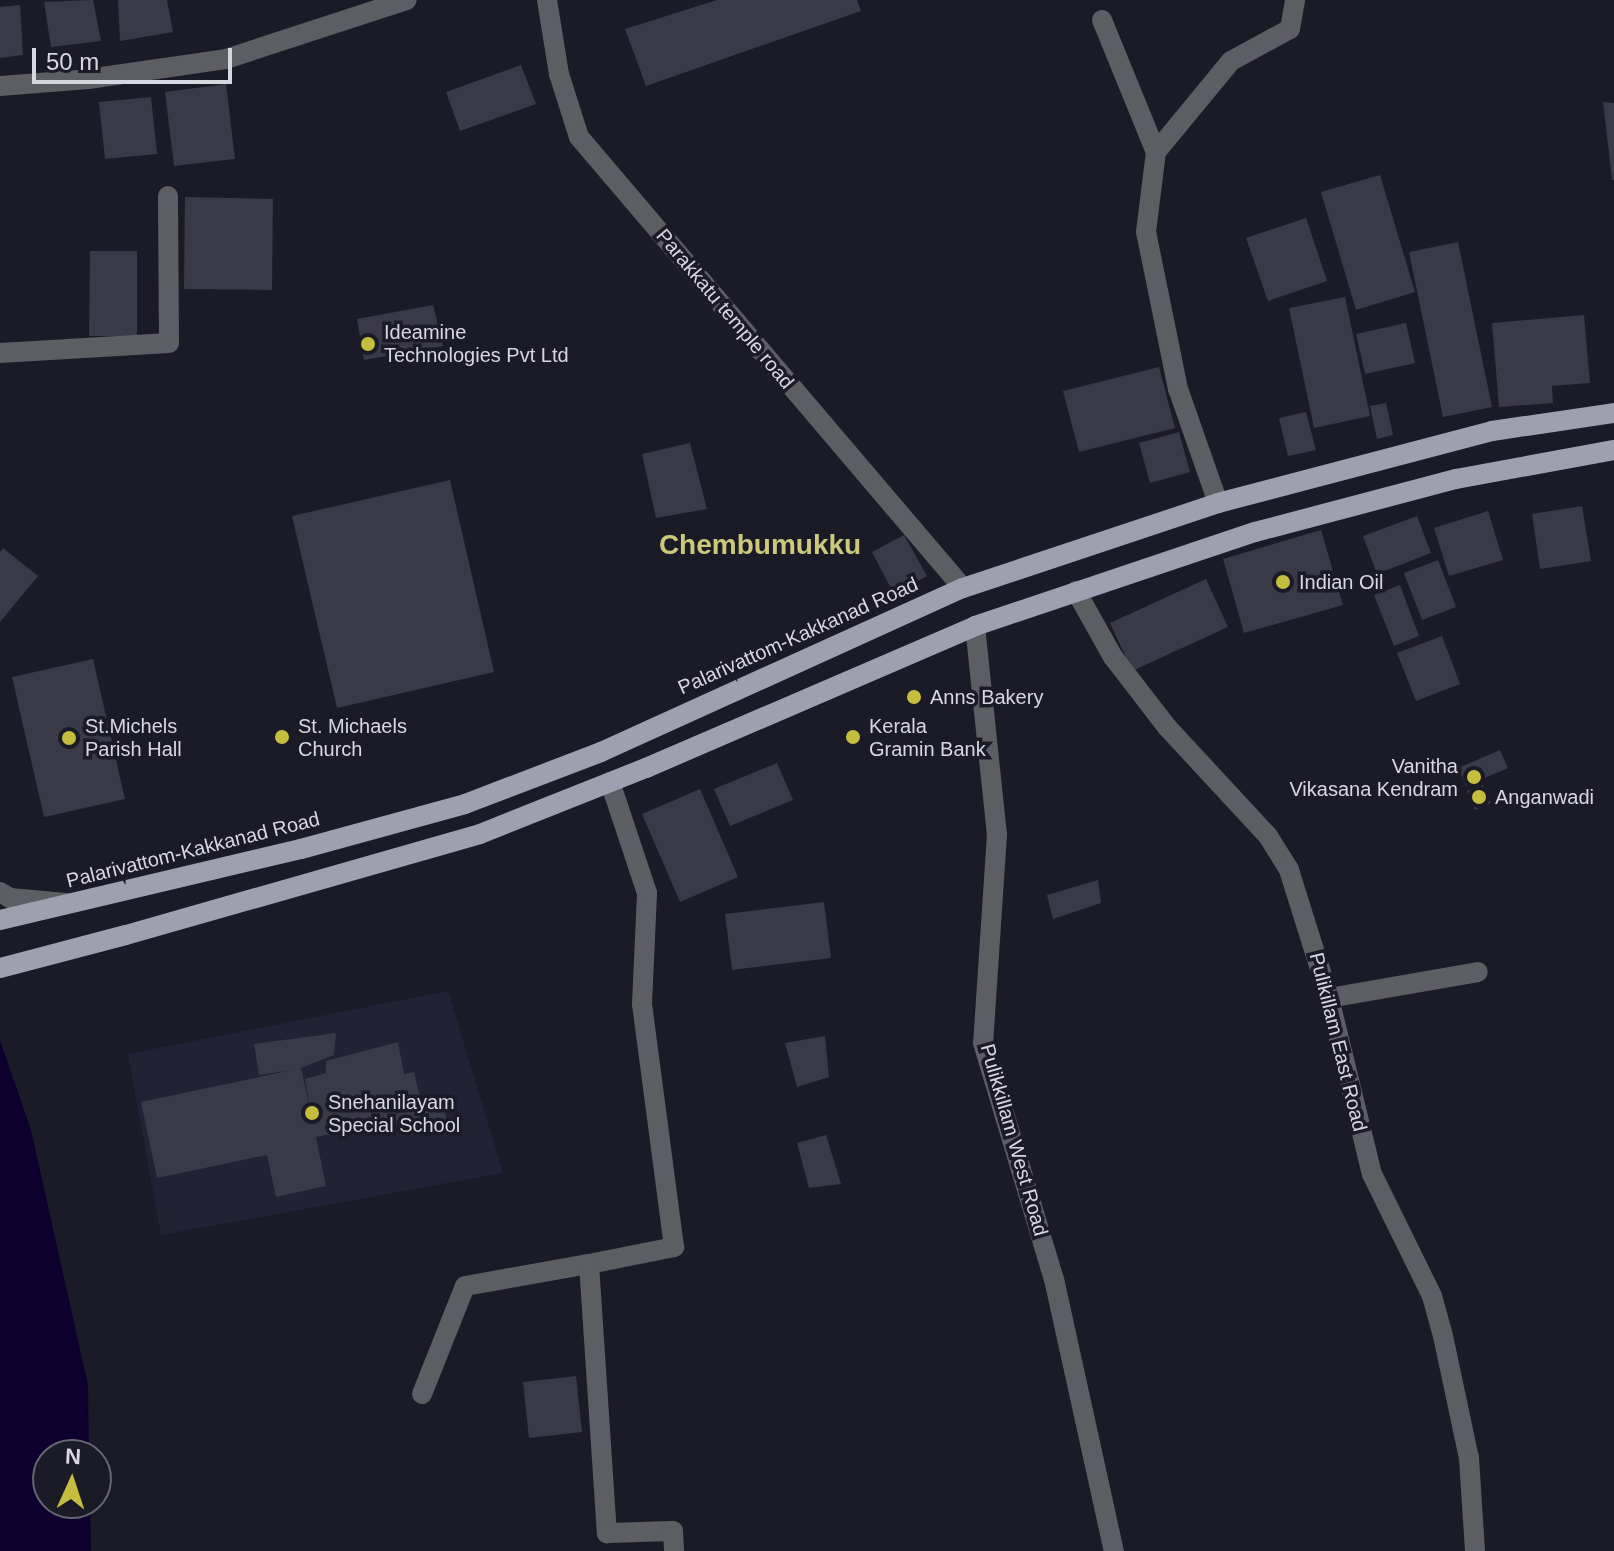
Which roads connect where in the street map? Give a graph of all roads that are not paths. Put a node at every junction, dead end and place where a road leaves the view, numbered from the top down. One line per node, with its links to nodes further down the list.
1 (407, 0): 5 (street)
2 (547, 0): 14 (street, Parakkatu temple road)
3 (1295, 0): 6 (street)
4 (1102, 20): 6 (street)
5 (0, 86)
6 (1156, 152): 12 (street)
7 (168, 196): 8 (street)
8 (0, 353)
9 (1614, 413): 11 (main road, Palarivattom-Kakkanad Road)
10 (1614, 450): 13 (main road)
11 (1272, 489): 12 (main road, Palarivattom-Kakkanad Road); 13 (main road)
12 (1218, 503): 14 (main road, Palarivattom-Kakkanad Road)
13 (1284, 524): 15 (main road)
14 (963, 588): 19 (main road, Palarivattom-Kakkanad Road)
15 (1076, 591): 16 (main road); 23 (street, Pulikillam East Road)
16 (975, 626): 17 (main road); 27 (street, Pulikkillam West Road)
17 (610, 782): 21 (main road); 24 (street)
18 (0, 892): 19 (street)
19 (79, 904): 20 (main road, Palarivattom-Kakkanad Road)
20 (3, 920)
21 (0, 968)
22 (1478, 972): 23 (street)
23 (1329, 998): 28 (street, Pulikillam East Road)
24 (589, 1264): 25 (street); 26 (street)
25 (422, 1394)
26 (674, 1551)
27 (1114, 1551)
28 (1475, 1551)

